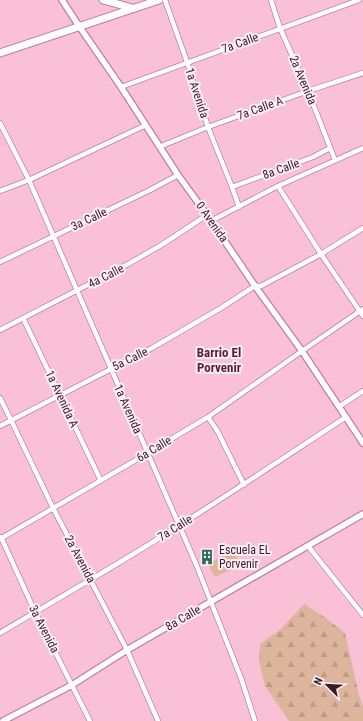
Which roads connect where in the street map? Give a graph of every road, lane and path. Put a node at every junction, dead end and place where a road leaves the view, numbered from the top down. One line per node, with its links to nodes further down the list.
1 (62, 0): 8 (street, 0 Avenida)
2 (103, 0): 7 (main road)
3 (159, 0): 7 (main road)
4 (165, 0): 11 (street, 1a Avenida)
5 (271, 0): 9 (street, 2a Avenida)
6 (359, 0): 9 (street, 7a Calle)
7 (133, 8): 8 (main road)
8 (79, 26): 10 (main road); 13 (street, 0 Avenida)
9 (280, 28): 11 (street, 7a Calle); 14 (street, 2a Avenida)
10 (0, 53)
11 (187, 62): 13 (street, 7a Calle); 17 (street, 1a Avenida)
12 (363, 73): 14 (street, 7a Calle A)
13 (121, 86): 16 (street, 0 Avenida)
14 (308, 91): 17 (street, 7a Calle A); 19 (street, 2a Avenida)
15 (0, 124): 23 (street, 1a Avenida)
16 (146, 125): 18 (street, 0 Avenida); 23 (street)
17 (208, 127): 18 (street, 7a Calle A); 25 (street, 1a Avenida)
18 (159, 147): 22 (street, 0 Avenida)
19 (330, 148): 21 (street, 2a Avenida); 25 (street, 8a Calle)
20 (363, 148): 21 (street)
21 (335, 160): 24 (street)
22 (178, 175): 28 (street, 0 Avenida); 31 (street, 3a Calle)
23 (29, 180): 26 (street); 31 (street, 1a Avenida)
24 (278, 186): 27 (street); 32 (street)
25 (232, 187): 27 (street, 1a Avenida)
26 (0, 191)
27 (238, 207): 29 (street)
28 (207, 215): 29 (street, 0 Avenida); 35 (street, 4a Calle)
29 (211, 221): 34 (street, 0 Avenida)
30 (363, 228): 32 (street, 5a Calle)
31 (54, 236): 33 (street, 3a Calle); 35 (street, 1a Avenida)
32 (321, 254): 34 (street, 5a Calle); 36 (street)
33 (0, 262)
34 (255, 286): 40 (street, 0 Avenida); 41 (street, 5a Calle)
35 (77, 290): 38 (street, 4a Calle); 41 (street, 1a Avenida)
36 (361, 310): 37 (street); 40 (street, 6a Calle)
37 (363, 316)
38 (23, 318): 39 (street, 4a Calle); 43 (street, 1a Avenida A)
39 (0, 330)
40 (302, 351): 45 (street, 0 Avenida); 46 (street, 6a Calle)
41 (111, 369): 43 (street, 5a Calle); 51 (street, 1a Avenida)
42 (363, 392): 45 (street)
43 (60, 395): 48 (street, 5a Calle); 52 (street, 1a Avenida A)
44 (0, 398): 48 (street, 2a Avenida)
45 (340, 406): 47 (street, 0 Avenida)
46 (208, 417): 51 (street, 6a Calle); 53 (street)
47 (346, 417): 50 (street, 0 Avenida); 53 (street, 7a Calle)
48 (11, 420): 49 (street, 5a Calle); 54 (street, 2a Avenida)
49 (0, 426)
50 (363, 443)
51 (148, 453): 52 (street, 6a Calle); 56 (street, 1a Avenida)
52 (101, 481): 54 (street, 6a Calle)
53 (244, 485): 56 (street, 7a Calle)
54 (53, 508): 57 (street, 6a Calle); 59 (street, 2a Avenida)
55 (363, 514): 58 (street, 8a Calle)
56 (180, 526): 59 (street, 7a Calle); 60 (street, 1a Avenida)
57 (0, 537): 61 (street, 3a Avenida)
58 (308, 546): 60 (street, 8a Calle); 62 (street)
59 (91, 580): 61 (street, 7a Calle); 64 (street, 2a Avenida)
60 (212, 602): 64 (street, 8a Calle); 69 (street, 1a Avenida)
61 (35, 612): 63 (street, 7a Calle); 65 (street, 3a Avenida)
62 (362, 613)
63 (0, 633)
64 (127, 650): 65 (street, 8a Calle); 68 (street, 2a Avenida)
65 (72, 684): 66 (street, 8a Calle); 67 (street, 3a Avenida)
66 (3, 721)
67 (90, 721)
68 (158, 721)
69 (255, 721)

